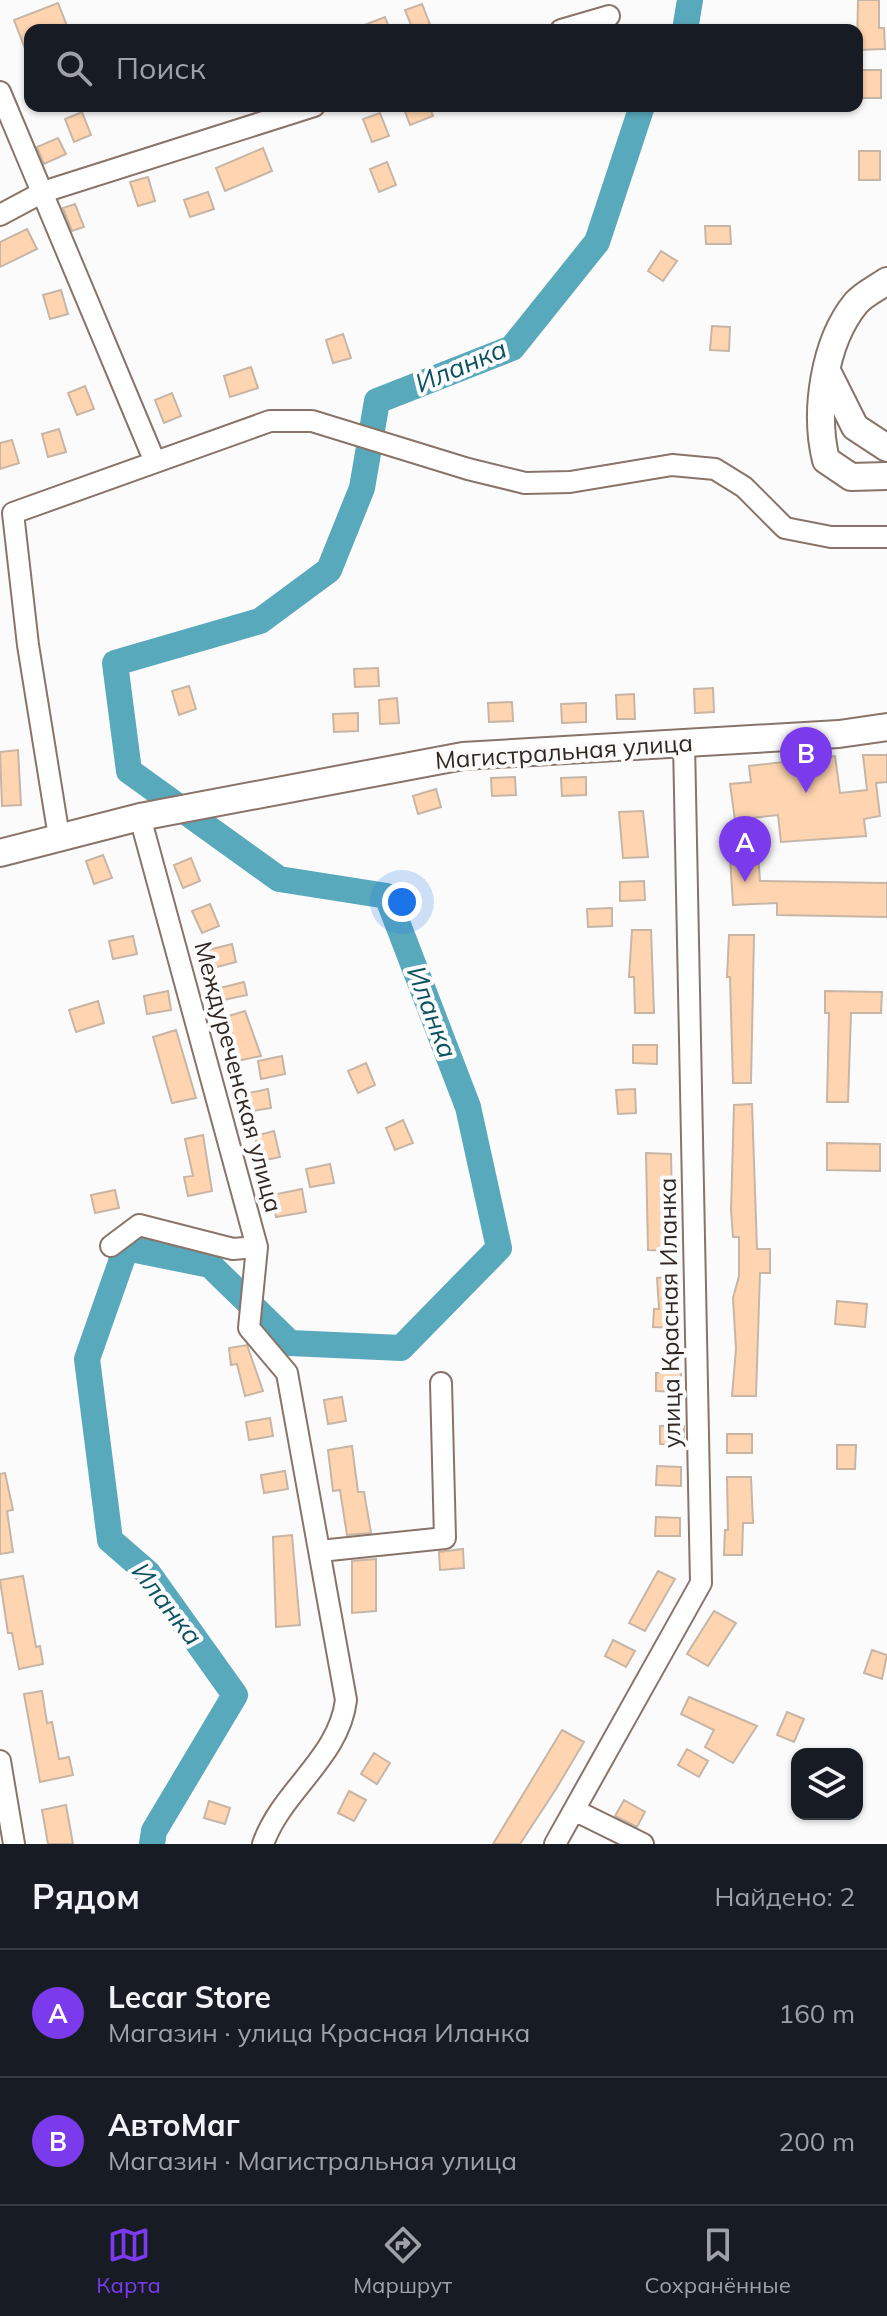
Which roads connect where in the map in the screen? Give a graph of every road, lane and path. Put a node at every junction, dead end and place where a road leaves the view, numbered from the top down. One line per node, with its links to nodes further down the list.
1 (609, 16): 2 (street)
2 (582, 24)
3 (0, 92): 5 (street)
4 (295, 112): 5 (street)
5 (43, 192): 6 (street); 10 (street)
6 (0, 215)
7 (887, 281): 8 (main road)
8 (828, 371): 9 (main road); 11 (main road)
9 (887, 448)
10 (155, 462): 12 (street); 13 (street)
11 (887, 476)
12 (6, 515): 17 (street)
13 (887, 537)
14 (887, 727): 15 (main road, Магистральная улица)
15 (684, 743): 16 (main road, Магистральная улица); 24 (street, улица Красная Иланка)
16 (146, 816): 17 (main road); 20 (street, Междуреченская улица)
17 (59, 837): 18 (main road)
18 (0, 853)
19 (111, 1246): 20 (street, Междуреченская улица)
20 (257, 1247): 22 (street)
21 (441, 1383): 22 (street)
22 (320, 1551): 26 (street)
23 (0, 1761): 25 (street)
24 (574, 1810): 27 (street, улица Красная Иланка); 28 (street)
25 (14, 1844)
26 (263, 1844)
27 (555, 1844)
28 (643, 1844)

